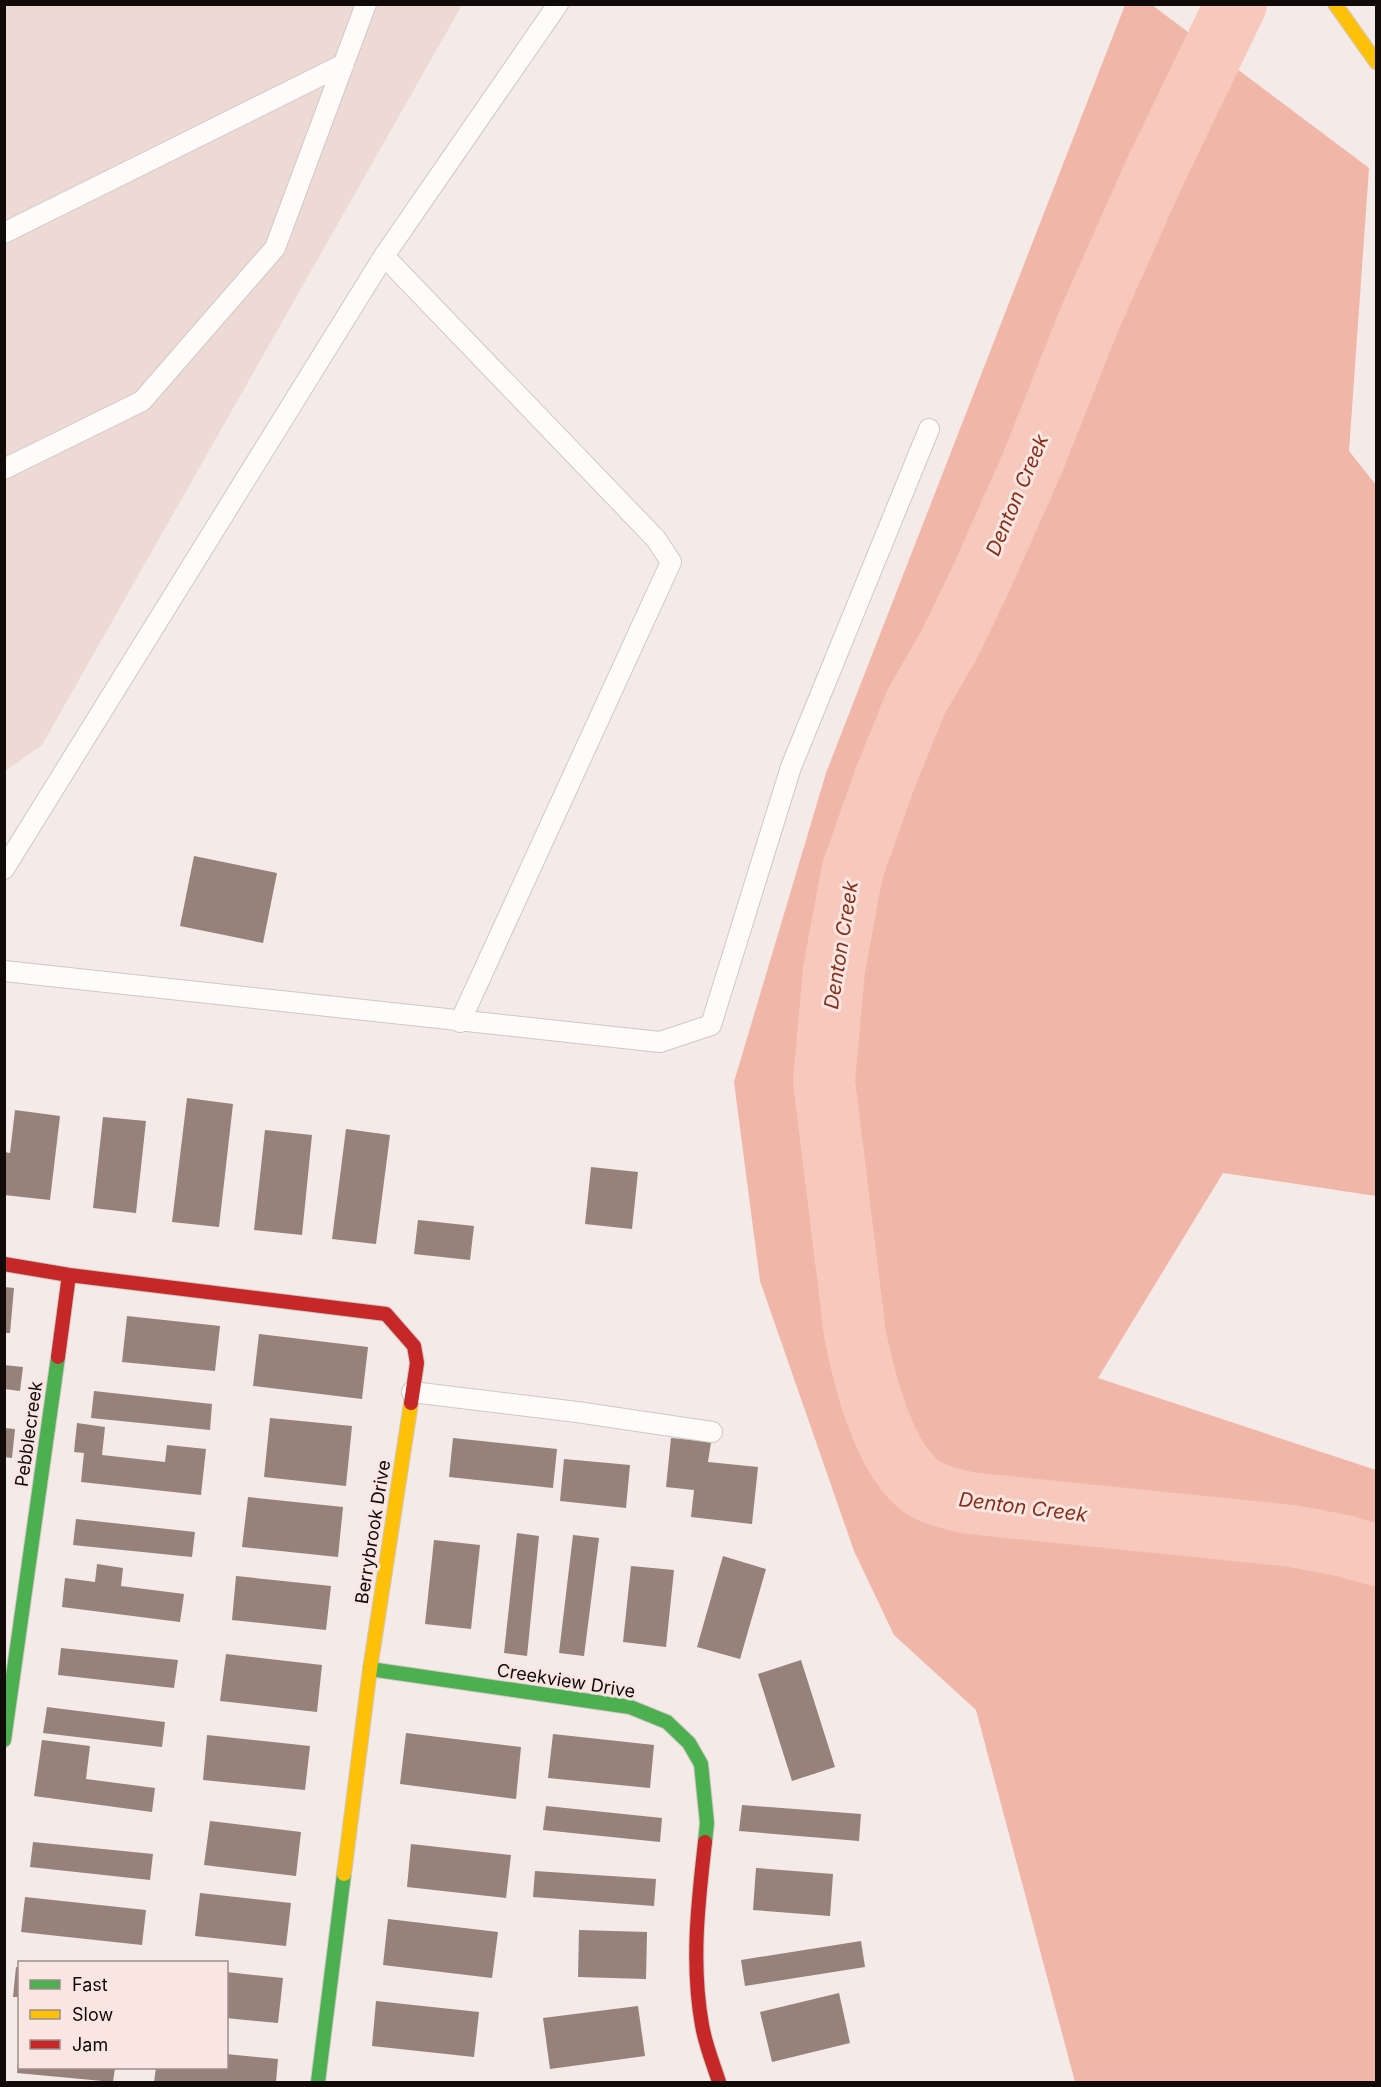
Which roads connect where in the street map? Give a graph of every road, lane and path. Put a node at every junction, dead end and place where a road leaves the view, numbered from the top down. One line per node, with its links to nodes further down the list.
1 (366, 4): 5 (lane)
2 (558, 4): 7 (lane)
3 (1335, 4): 4 (street)
4 (1377, 62)
5 (344, 64): 6 (lane); 9 (lane)
6 (4, 233)
7 (384, 256): 10 (lane); 12 (lane)
8 (929, 429): 12 (lane)
9 (4, 469)
10 (4, 869)
11 (4, 971): 12 (lane)
12 (460, 1022)
13 (4, 1264): 14 (street, Berrybrook Drive)
14 (69, 1275): 15 (street, Berrybrook Drive); 18 (street, Pebblecreek)
15 (412, 1392): 16 (lane); 17 (street, Berrybrook Drive)
16 (712, 1432)
17 (370, 1669): 19 (street, Berrybrook Drive); 20 (street, Creekview Drive)
18 (4, 1740)
19 (318, 2082)
20 (719, 2082)

